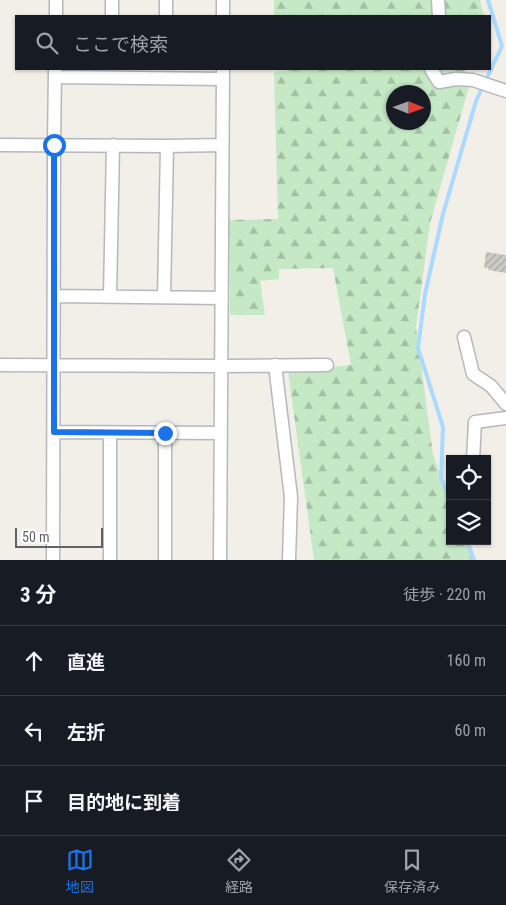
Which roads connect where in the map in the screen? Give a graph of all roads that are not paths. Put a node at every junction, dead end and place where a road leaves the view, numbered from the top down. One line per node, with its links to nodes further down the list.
1 (56, 0): 6 (street)
2 (112, 0): 7 (street)
3 (166, 0): 8 (street)
4 (223, 0): 9 (street)
5 (438, 0): 10 (street)
6 (56, 15)
7 (112, 15)
8 (166, 15)
9 (223, 15)
10 (439, 15)
11 (432, 70): 16 (street)
12 (56, 73): 13 (street); 18 (street)
13 (110, 73): 14 (street)
14 (165, 73): 15 (street)
15 (223, 74): 20 (street)
16 (506, 91)
17 (0, 145): 18 (street)
18 (54, 145): 19 (street); 22 (street)
19 (113, 145): 21 (street); 23 (street)
20 (222, 145): 21 (street); 25 (street)
21 (167, 146): 24 (street)
22 (54, 296): 23 (street); 27 (street)
23 (110, 296): 24 (street)
24 (164, 297): 25 (street)
25 (222, 298): 31 (street)
26 (464, 337): 32 (street)
27 (54, 364): 29 (street); 31 (street); 34 (street)
28 (275, 364): 30 (street); 31 (street); 43 (street)
29 (0, 365)
30 (327, 365)
31 (220, 366): 37 (street)
32 (506, 404)
33 (506, 418): 38 (street)
34 (54, 432): 35 (street); 39 (street)
35 (110, 433): 36 (street); 40 (street)
36 (165, 433): 37 (street); 41 (street)
37 (221, 433): 42 (street)
38 (473, 455)
39 (52, 560)
40 (110, 560)
41 (165, 560)
42 (220, 560)
43 (289, 560)

